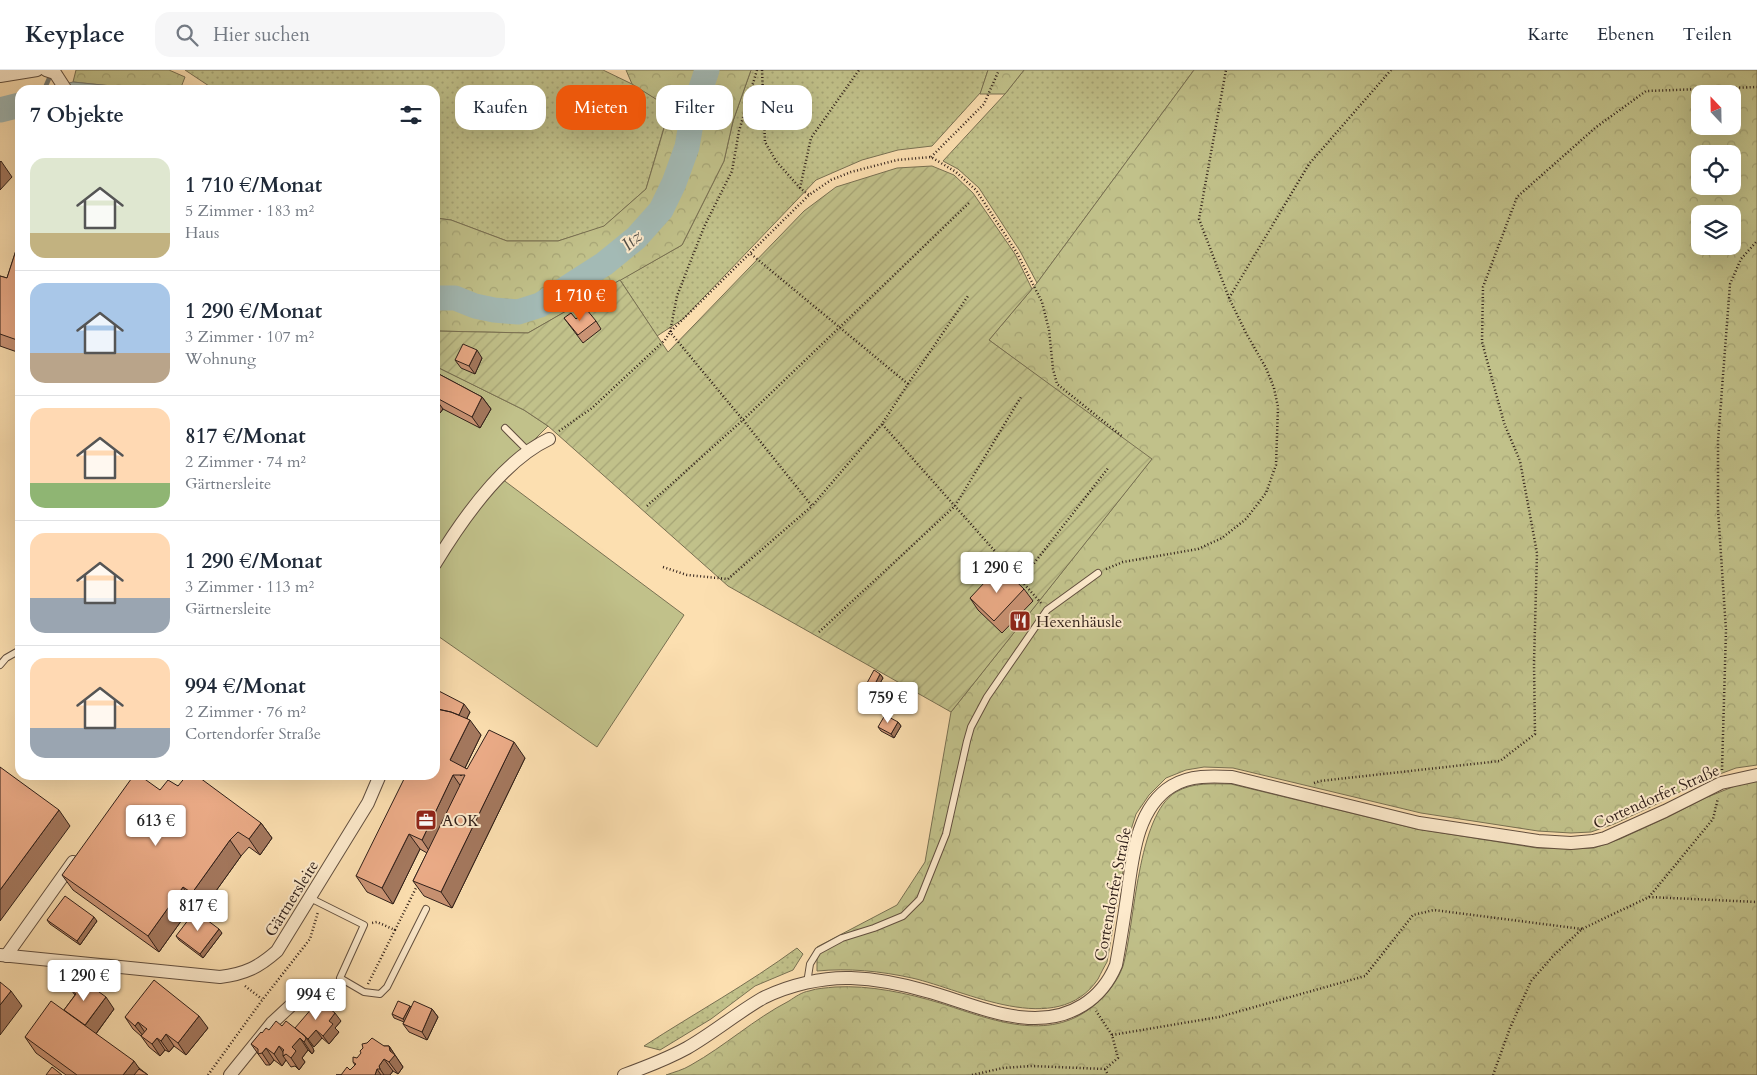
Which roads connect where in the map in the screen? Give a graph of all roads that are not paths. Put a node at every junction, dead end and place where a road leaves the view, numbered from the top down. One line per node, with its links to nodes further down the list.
1 (37, 70): 3 (street)
2 (50, 71): 4 (street)
3 (0, 76)
4 (63, 85)
5 (505, 428): 7 (lane)
6 (549, 439): 7 (street)
7 (528, 451): 8 (street)
8 (440, 556)
9 (1098, 573): 18 (lane)
10 (15, 653): 11 (lane)
11 (0, 665)
12 (1757, 775): 18 (street, Cortendorfer Straße)
13 (378, 780): 15 (street, Gärtnersleite)
14 (81, 850): 17 (street, Gärtnersleite)
15 (310, 898): 16 (lane); 17 (street, Gärtnersleite)
16 (426, 909)
17 (3, 956)
18 (807, 983): 21 (street, Cortendorfer Straße)
19 (299, 998): 20 (street)
20 (230, 1075)
21 (624, 1075)

